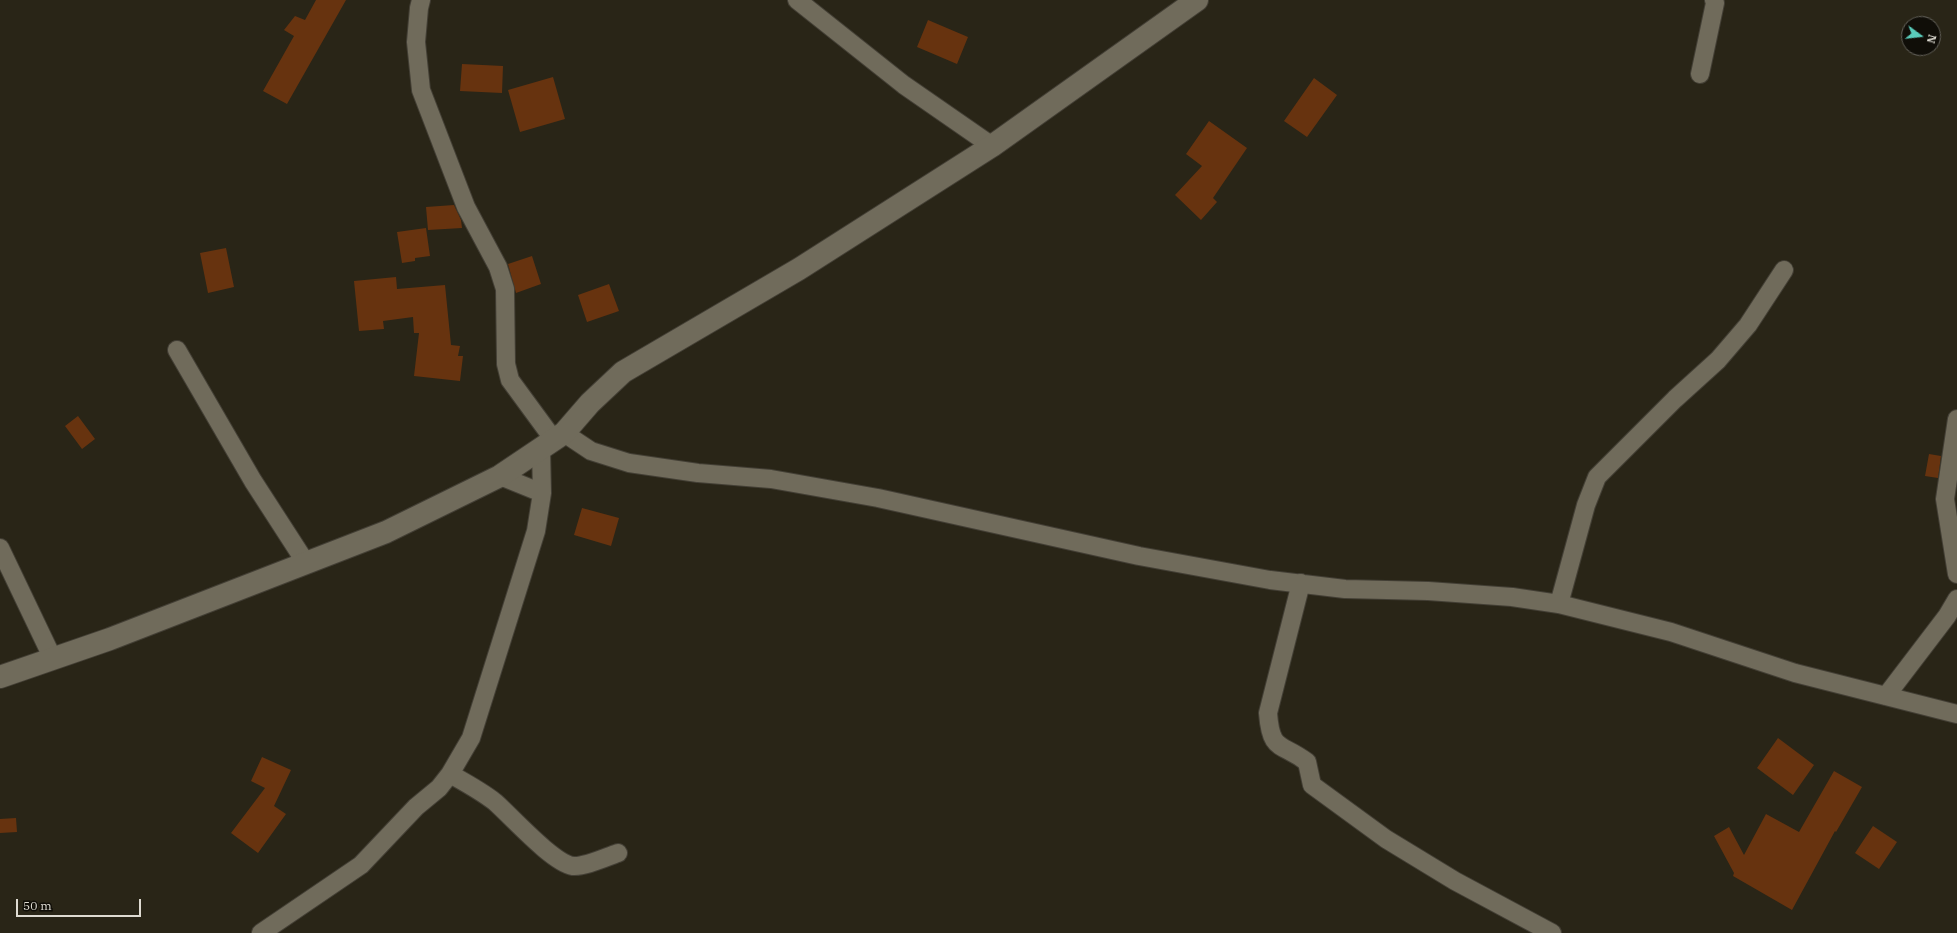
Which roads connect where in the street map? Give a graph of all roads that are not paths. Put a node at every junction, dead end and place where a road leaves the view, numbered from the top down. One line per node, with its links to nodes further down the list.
1 (421, 0): 10 (street)
2 (797, 0): 6 (street)
3 (1197, 0): 6 (street)
4 (1714, 0): 5 (street)
5 (1700, 74)
6 (992, 146): 10 (street)
7 (1784, 270): 18 (street)
8 (177, 350): 14 (street)
9 (1957, 419): 15 (street)
10 (553, 440): 11 (street); 12 (street); 16 (street)
11 (500, 476): 12 (street); 14 (street)
12 (542, 493): 23 (street)
13 (0, 548): 19 (street)
14 (306, 563): 19 (street)
15 (1957, 574)
16 (1301, 584): 18 (street); 26 (street)
17 (1957, 598): 21 (street)
18 (1559, 604): 21 (street)
19 (53, 659): 20 (street)
20 (0, 677)
21 (1886, 696): 22 (street)
22 (1957, 714)
23 (450, 774): 24 (street); 25 (street)
24 (618, 853)
25 (261, 933)
26 (1552, 933)

